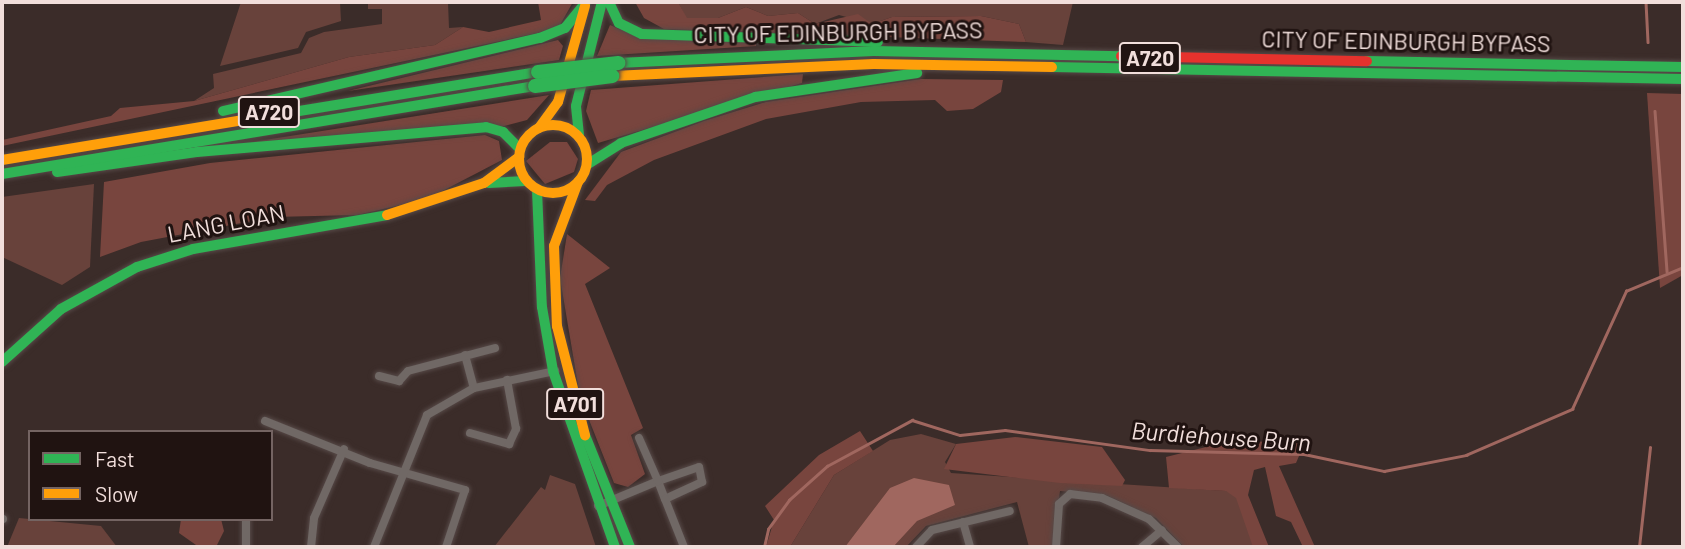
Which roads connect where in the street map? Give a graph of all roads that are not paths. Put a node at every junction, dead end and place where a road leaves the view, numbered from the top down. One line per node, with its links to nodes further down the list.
1 (586, 2): 10 (main road); 11 (main road)
2 (602, 2): 12 (main road)
3 (608, 2): 4 (main road)
4 (1124, 57): 5 (main road, CITY OF EDINBURGH BYPASS / A720); 7 (main road, CITY OF EDINBURGH BYPASS / A720)
5 (1683, 67)
6 (1080, 69): 7 (main road, CITY OF EDINBURGH BYPASS / A720); 9 (main road, CITY OF EDINBURGH BYPASS / A720); 15 (main road)
7 (615, 70): 8 (main road, CITY OF EDINBURGH BYPASS / A720, bridge)
8 (537, 79): 11 (main road, CITY OF EDINBURGH BYPASS / A720); 16 (main road, CITY OF EDINBURGH BYPASS / A720)
9 (1683, 79)
10 (539, 128): 12 (main road); 13 (main road)
11 (134, 135): 14 (main road, CITY OF EDINBURGH BYPASS / A720)
12 (579, 135): 15 (main road)
13 (519, 153): 17 (main road); 19 (main road, LANG LOAN); 20 (main road, A701)
14 (2, 160)
15 (587, 164): 18 (main road, A701)
16 (2, 174)
17 (2, 181)
18 (578, 182): 20 (main road); 24 (main road, A701)
19 (484, 183): 20 (main road, LANG LOAN); 23 (main road, LANG LOAN)
20 (531, 186): 24 (main road, A701)
21 (495, 348): 22 (street)
22 (466, 355): 25 (street); 27 (street)
23 (2, 362)
24 (559, 370): 26 (street); 37 (main road, A701)
25 (379, 376)
26 (507, 380): 27 (street); 31 (street)
27 (474, 388): 34 (street)
28 (265, 421): 29 (street)
29 (275, 425): 30 (street); 33 (street)
30 (273, 430)
31 (470, 433)
32 (639, 438): 35 (street)
33 (344, 449): 34 (street); 43 (street)
34 (401, 470): 44 (street); 45 (street)
35 (658, 481): 36 (street); 36 (street); 37 (street)
36 (665, 499): 48 (street)
37 (604, 504): 46 (main road, A701); 47 (main road, A701)
38 (1010, 511): 40 (street)
39 (246, 521): 42 (street)
40 (963, 522): 49 (street); 50 (street)
41 (1162, 530): 51 (street); 52 (street); 53 (street)
42 (246, 547)
43 (311, 547)
44 (374, 547)
45 (446, 547)
46 (615, 547)
47 (630, 547)
48 (684, 547)
49 (916, 547)
50 (970, 547)
51 (1056, 547)
52 (1142, 547)
53 (1178, 547)

